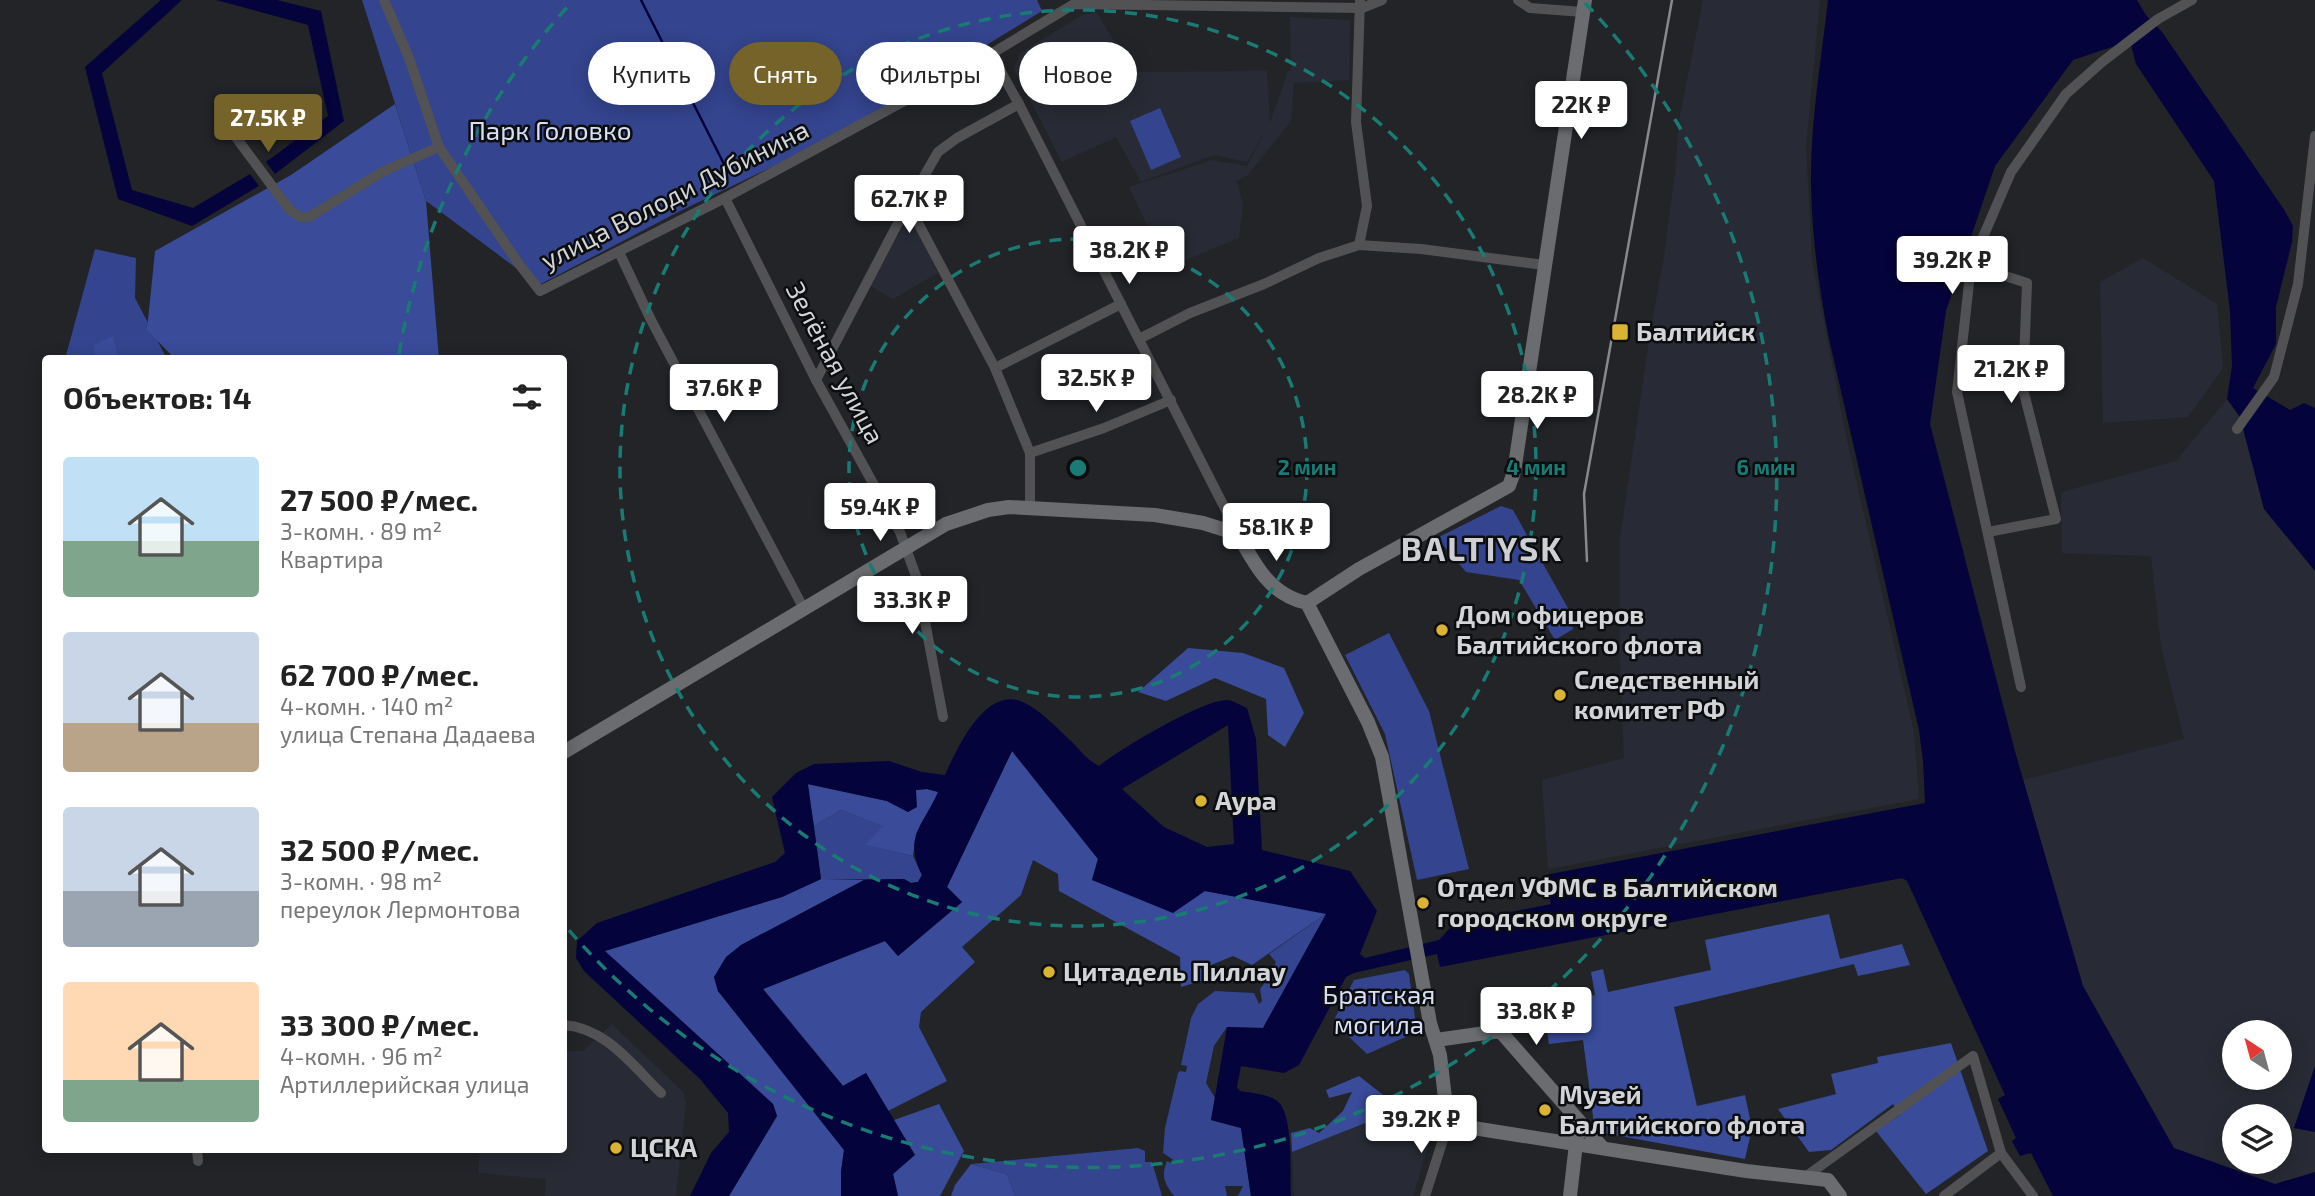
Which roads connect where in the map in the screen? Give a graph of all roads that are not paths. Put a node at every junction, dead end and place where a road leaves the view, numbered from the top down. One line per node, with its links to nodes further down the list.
1 (384, 0): 15 (street)
2 (1382, 0): 6 (street, улица Володи Дубинина)
3 (1518, 0): 7 (street)
4 (2192, 0): 21 (street)
5 (1073, 2): 6 (street, улица Володи Дубинина); 8 (street, улица Володи Дубинина)
6 (1361, 4): 18 (street)
7 (1584, 6): 20 (street)
8 (1005, 45)
9 (1005, 80): 10 (street)
10 (1019, 104): 17 (street)
11 (896, 105): 16 (street, улица Володи Дубинина)
12 (1020, 105): 22 (street)
13 (221, 117): 15 (street)
14 (2315, 136): 27 (street)
15 (439, 147): 19 (street, улица Володи Дубинина)
16 (725, 198): 19 (street, улица Володи Дубинина); 25 (street, Зелёная улица)
17 (908, 204): 24 (street); 25 (street)
18 (1359, 245): 20 (street); 23 (street)
19 (619, 252): 34 (street)
20 (1544, 265): 33 (street)
21 (1971, 265): 30 (street); 30 (street)
22 (1121, 304): 23 (street); 24 (street)
23 (1139, 339): 26 (street)
24 (995, 368): 28 (street)
25 (816, 380): 32 (street, Зелёная улица)
26 (1171, 400): 28 (street); 31 (street)
27 (2237, 429)
28 (1030, 453): 29 (street)
29 (1030, 508): 31 (street); 32 (street)
30 (1988, 532): 35 (street)
31 (1238, 534): 33 (street)
32 (906, 548): 34 (street); 36 (street, Зелёная улица)
33 (1307, 603): 39 (street)
34 (804, 609): 37 (street)
35 (2021, 687)
36 (943, 717)
37 (567, 750)
38 (567, 1025): 40 (street)
39 (1436, 1040): 41 (street); 42 (street)
40 (661, 1093)
41 (1579, 1122): 43 (street); 44 (street)
42 (1448, 1124): 43 (street); 47 (street)
43 (1576, 1143): 44 (street); 48 (street)
44 (1602, 1147): 46 (street)
45 (2001, 1153): 46 (street); 50 (street); 51 (street)
46 (1805, 1177): 49 (street)
47 (1425, 1196)
48 (1570, 1196)
49 (1840, 1196)
50 (1944, 1196)
51 (2033, 1196)

